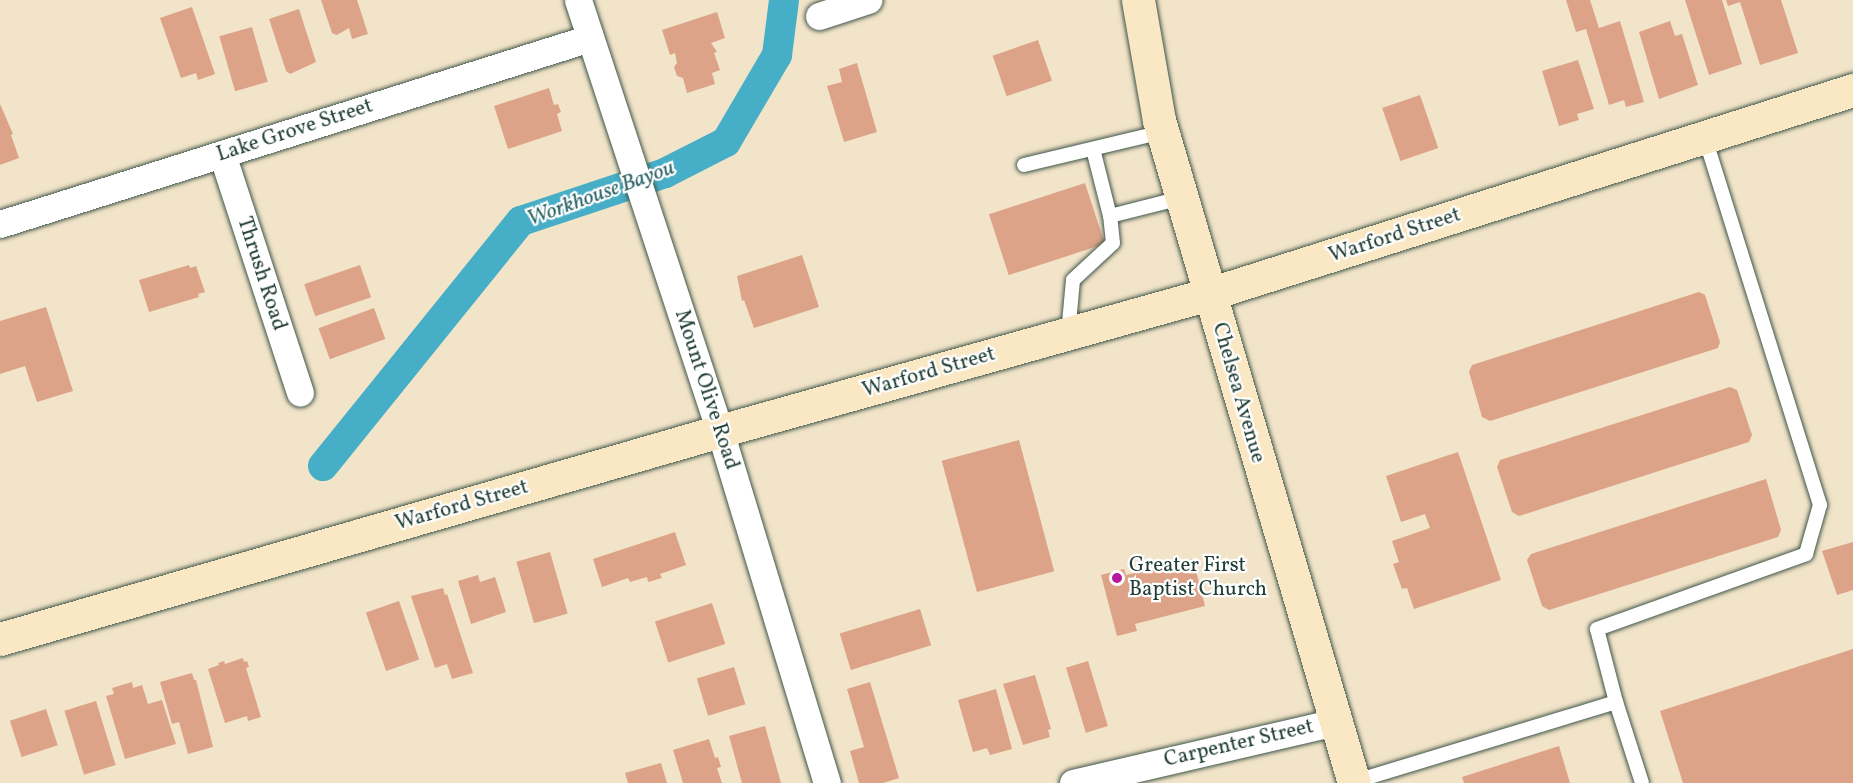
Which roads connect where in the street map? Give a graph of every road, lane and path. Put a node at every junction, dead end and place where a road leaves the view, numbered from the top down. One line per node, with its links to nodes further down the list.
1 (578, 0): 5 (street, Mount Olive Road)
2 (868, 0): 4 (street)
3 (1138, 0): 7 (main road, Chelsea Avenue)
4 (819, 16)
5 (590, 38): 10 (street, Lake Grove Street); 18 (street, Mount Olive Road)
6 (1853, 90): 8 (main road, Warford Street)
7 (1163, 132): 9 (lane); 12 (main road, Chelsea Avenue)
8 (1705, 137): 15 (main road, Warford Street); 20 (lane)
9 (1093, 148): 11 (lane); 13 (lane)
10 (222, 154): 14 (street, Lake Grove Street); 17 (street, Thrush Road)
11 (1024, 165)
12 (1181, 198): 13 (lane); 15 (main road, Chelsea Avenue)
13 (1110, 216): 16 (lane)
14 (0, 224)
15 (1209, 294): 16 (main road, Warford Street); 21 (main road, Chelsea Avenue)
16 (1068, 334): 18 (main road, Warford Street)
17 (300, 393)
18 (720, 431): 19 (main road, Warford Street); 22 (street, Mount Olive Road)
19 (0, 639)
20 (1616, 702): 24 (lane); 25 (lane)
21 (1335, 722): 23 (street, Carpenter Street); 24 (main road, Chelsea Avenue)
22 (827, 783)
23 (1073, 783)
24 (1354, 783)
25 (1642, 783)

